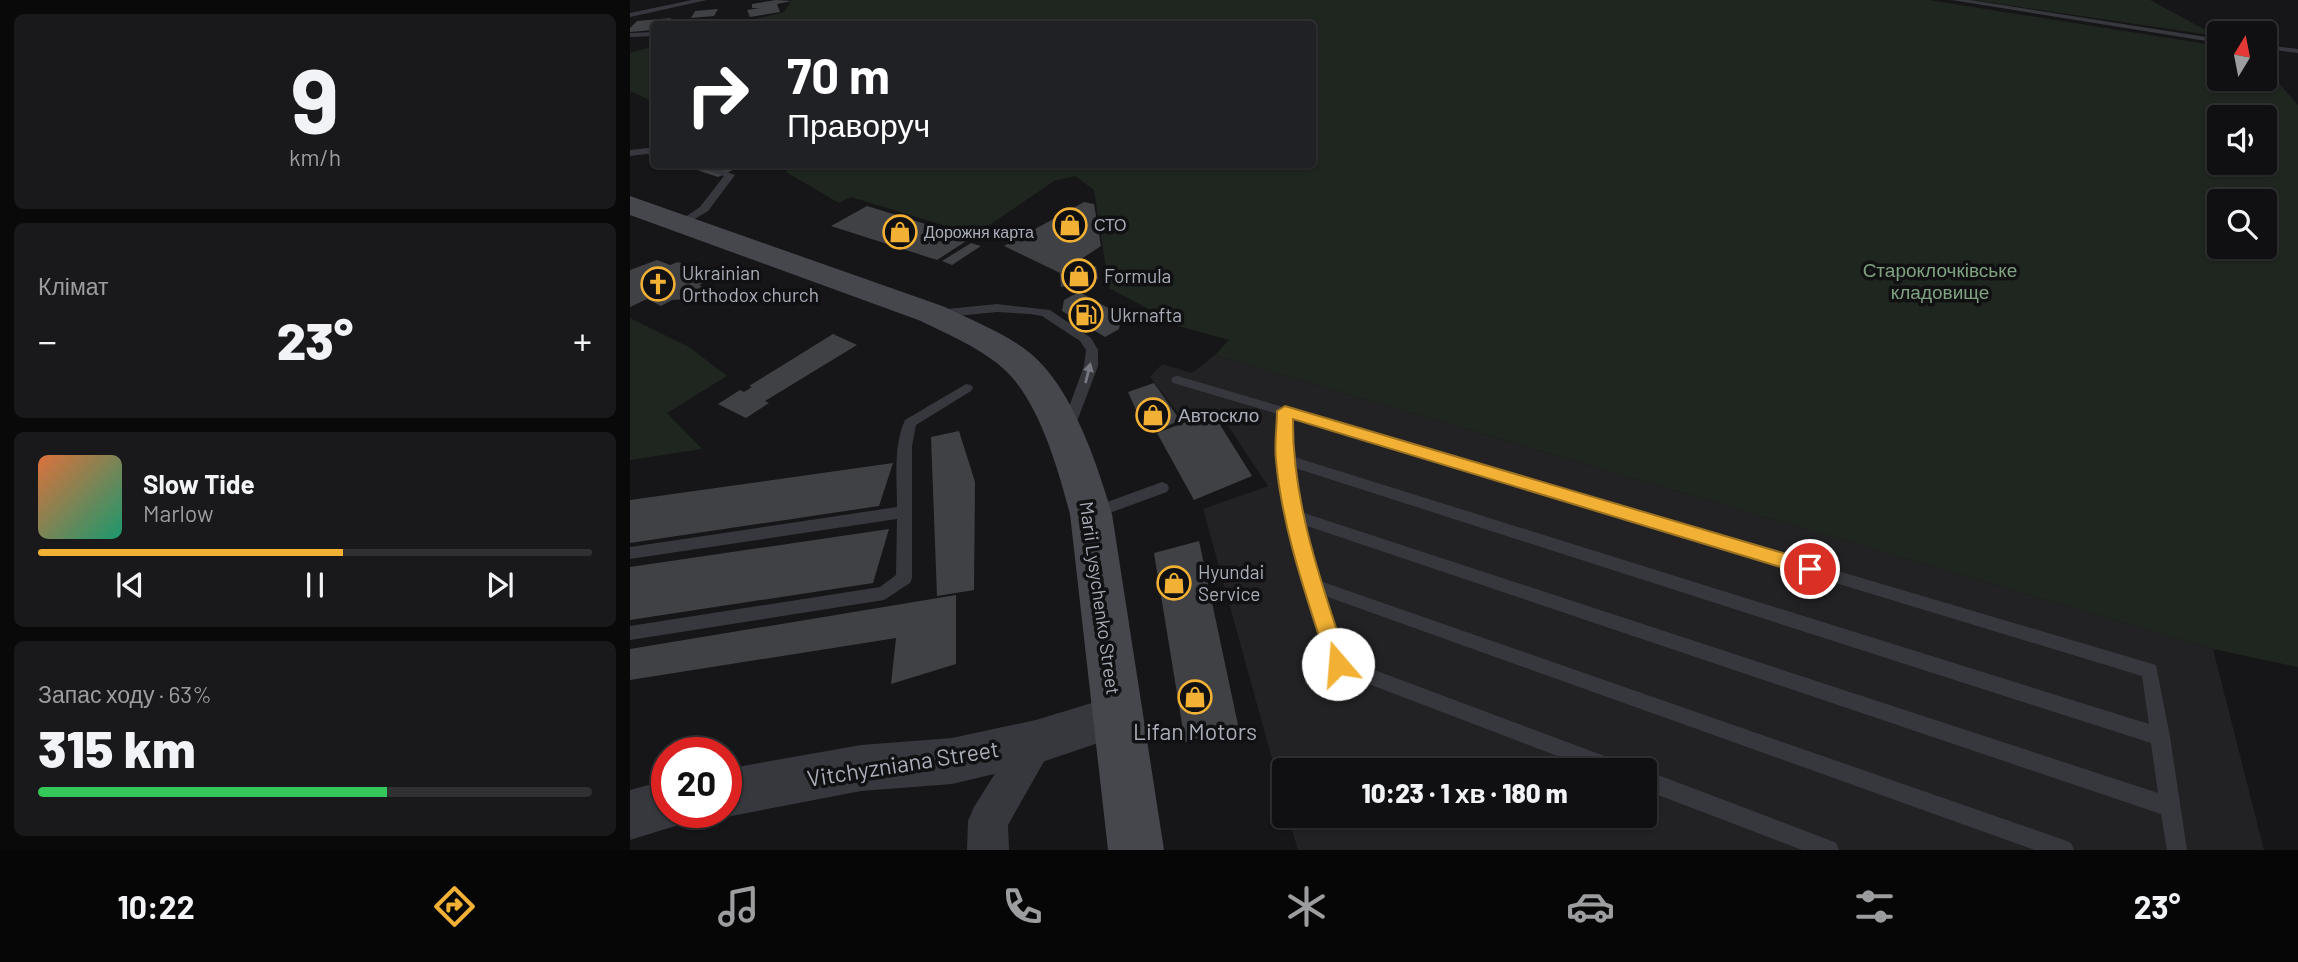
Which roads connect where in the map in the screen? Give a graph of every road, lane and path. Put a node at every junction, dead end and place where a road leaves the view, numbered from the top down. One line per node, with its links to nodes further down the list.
1 (703, 0): 3 (lane)
2 (1956, 0): 6 (lane)
3 (630, 15)
4 (651, 34): 5 (lane)
5 (630, 35)
6 (2207, 39)
7 (2277, 49): 8 (lane)
8 (2298, 51)
9 (651, 152): 10 (lane)
10 (630, 153)
11 (707, 168): 13 (lane)
12 (630, 205): 13 (main road, Marii Lysychenko Street)
13 (682, 223): 14 (main road, Marii Lysychenko Street)
14 (933, 314): 18 (main road, Marii Lysychenko Street); 18 (lane, one-way to 14)
15 (1178, 380): 17 (lane)
16 (966, 388): 21 (lane)
17 (1285, 411): 19 (lane); 28 (lane)
18 (1066, 437): 22 (main road, Marii Lysychenko Street)
19 (1284, 459): 23 (lane); 28 (lane)
20 (1162, 488): 22 (lane)
21 (904, 512): 24 (lane); 26 (lane)
22 (1091, 514): 27 (main road, Marii Lysychenko Street)
23 (1295, 516): 25 (lane); 33 (lane)
24 (630, 553)
25 (1312, 585): 30 (lane); 39 (lane)
26 (630, 633)
27 (1118, 716): 29 (street, Vitchyzniana Street); 37 (main road, Marii Lysychenko Street)
28 (2161, 737): 33 (lane)
29 (1036, 742): 32 (street, Vitchyzniana Street); 36 (street)
30 (1586, 758)
31 (1657, 785): 38 (lane)
32 (742, 790)
33 (2171, 807): 40 (lane)
34 (651, 809): 35 (street)
35 (630, 815)
36 (988, 850)
37 (1136, 850)
38 (1829, 850)
39 (2064, 850)
40 (2177, 850)

